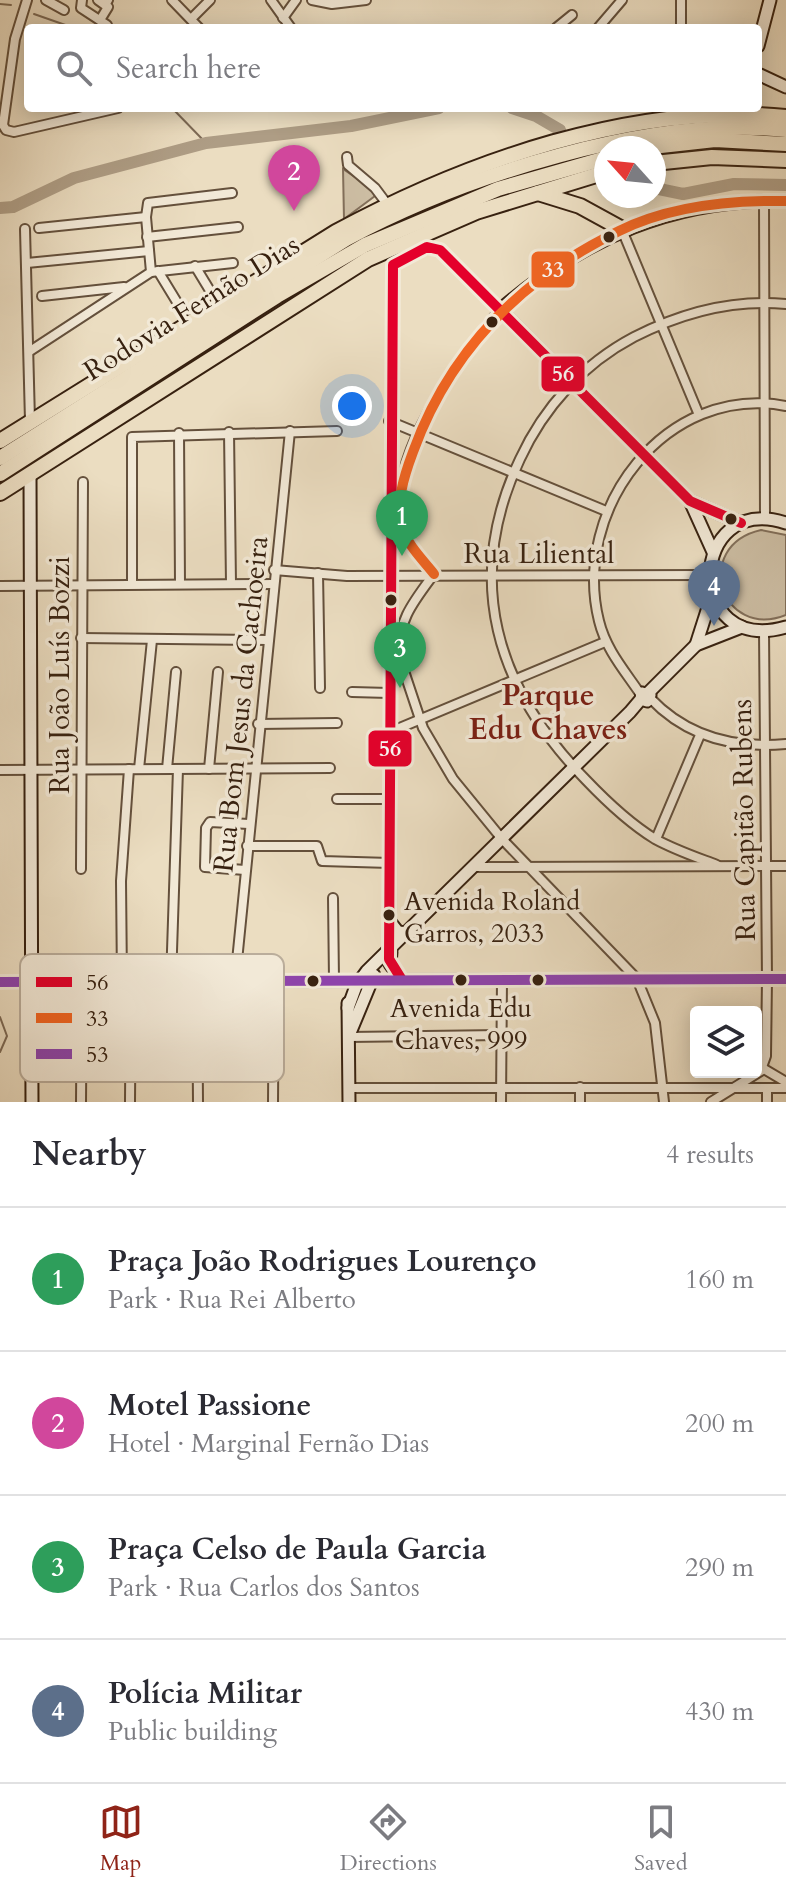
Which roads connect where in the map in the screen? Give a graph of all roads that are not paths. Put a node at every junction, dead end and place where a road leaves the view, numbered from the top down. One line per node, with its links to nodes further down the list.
1 (27, 0): 26 (street)
2 (46, 0): 14 (street)
3 (82, 0): 13 (street)
4 (172, 0): 16 (street)
5 (210, 0): 16 (street)
6 (271, 0): 17 (street)
7 (296, 0): 17 (street)
8 (312, 0): 9 (street)
9 (366, 0)
10 (622, 0): 21 (street)
11 (681, 0): 22 (street)
12 (770, 0): 23 (street)
13 (107, 5)
14 (64, 10)
15 (572, 15): 20 (street)
16 (192, 18): 18 (street)
17 (283, 18): 19 (street)
18 (196, 24)
19 (288, 24)
20 (561, 24)
21 (601, 24)
22 (681, 24)
23 (762, 31)
24 (762, 77): 25 (street)
25 (786, 87)
26 (101, 112)
27 (786, 117): 40 (highway)
28 (786, 130): 74 (highway, Rodovia Fernão Dias)
29 (786, 144): 30 (highway)
30 (666, 145)
31 (347, 157): 40 (street)
32 (786, 160): 34 (highway)
33 (594, 161): 76 (highway, Rodovia Fernão Dias)
34 (666, 162)
35 (594, 176): 37 (highway)
36 (232, 193): 41 (street)
37 (537, 193): 45 (highway); 77 (highway)
38 (764, 201): 39 (street); 45 (street); 55 (street)
39 (786, 201)
40 (387, 204): 65 (highway)
41 (146, 217): 43 (street); 46 (street)
42 (238, 227): 46 (street)
43 (39, 228)
44 (25, 229): 48 (street)
45 (622, 229): 57 (street); 59 (street)
46 (147, 237): 47 (street)
47 (149, 251): 48 (street); 51 (street)
48 (27, 263): 60 (street)
49 (233, 263): 50 (street)
50 (195, 266): 51 (street); 53 (street)
51 (155, 272): 52 (street); 58 (street)
52 (129, 287): 54 (street); 60 (street)
53 (212, 294)
54 (42, 296)
55 (764, 302): 56 (street); 59 (street); 62 (street)
56 (786, 304)
57 (500, 310): 61 (street); 66 (street); 71 (street)
58 (183, 312)
59 (660, 324): 61 (street); 64 (street)
60 (30, 351): 65 (street)
61 (571, 382): 73 (street); 75 (street)
62 (765, 402): 63 (street); 64 (street); 82 (street)
63 (786, 406)
64 (699, 415): 73 (street)
65 (30, 421): 72 (highway)
66 (389, 421): 71 (street); 89 (street)
67 (290, 431): 68 (street); 69 (street); 86 (street, Rua Bom Jesus da Cachoeira)
68 (337, 431)
69 (229, 432): 70 (street); 94 (street)
70 (179, 433): 93 (street); 95 (street)
71 (420, 433): 75 (street); 88 (street)
72 (0, 441)
73 (642, 454): 80 (street); 81 (street)
74 (0, 458)
75 (514, 471): 81 (street); 92 (street)
76 (0, 474)
77 (30, 474): 79 (highway); 99 (street)
78 (83, 482): 97 (street, Rua João Luís Bozzi)
79 (0, 493)
80 (690, 501): 83 (street); 85 (street)
81 (606, 511): 90 (street)
82 (765, 518): 83 (street); 84 (street)
83 (741, 523): 85 (street)
84 (786, 523)
85 (713, 552): 91 (street)
86 (274, 570): 87 (street, Rua Liliental); 96 (street, Rua Bom Jesus da Cachoeira)
87 (318, 573): 89 (street, Rua Liliental); 112 (street)
88 (434, 574): 89 (street, Rua Liliental); 92 (street, Rua Liliental); 116 (street)
89 (390, 575): 114 (street)
90 (593, 575): 91 (street, Rua Liliental); 92 (street, Rua Liliental); 107 (street)
91 (708, 575): 100 (street)
92 (492, 576): 111 (street)
93 (180, 583): 94 (street); 95 (street)
94 (231, 583): 96 (street)
95 (132, 584): 97 (street)
96 (272, 584): 106 (street, Rua Bom Jesus da Cachoeira)
97 (81, 585): 99 (street); 104 (street, Rua João Luís Bozzi)
98 (0, 586): 99 (street)
99 (29, 586): 132 (street)
100 (712, 595): 101 (street); 108 (street)
101 (742, 627): 103 (street); 108 (street)
102 (786, 627): 103 (street)
103 (764, 631): 122 (street, Rua Capitão Rubens)
104 (81, 638): 105 (street); 133 (street, Rua João Luís Bozzi)
105 (152, 640): 106 (street); 126 (street)
106 (266, 640): 118 (street, Rua Bom Jesus da Cachoeira)
107 (605, 642): 111 (street); 115 (street)
108 (696, 645): 115 (street)
109 (176, 672): 127 (street)
110 (218, 672): 129 (street)
111 (512, 681): 116 (street); 123 (street)
112 (320, 688)
113 (352, 692): 114 (street)
114 (389, 693): 119 (street)
115 (646, 697): 120 (street); 123 (street)
116 (419, 719): 119 (street); 137 (street)
117 (337, 723): 118 (street)
118 (258, 724): 130 (street, Rua Bom Jesus da Cachoeira)
119 (390, 732): 135 (street)
120 (700, 735): 122 (street); 138 (street)
121 (786, 744): 122 (street)
122 (765, 746): 142 (street, Rua Capitão Rubens)
123 (574, 767): 137 (street); 138 (street)
124 (330, 768): 130 (street)
125 (129, 769): 126 (street); 133 (street); 153 (street)
126 (139, 769): 127 (street)
127 (167, 769): 128 (street)
128 (178, 769): 129 (street); 154 (street)
129 (209, 769): 130 (street)
130 (254, 769): 136 (street, Rua Bom Jesus da Cachoeira)
131 (0, 770): 132 (street)
132 (30, 770): 133 (street); 152 (street)
133 (80, 770): 146 (street, Rua João Luís Bozzi)
134 (337, 799): 135 (street)
135 (390, 799): 140 (street)
136 (249, 824): 139 (street, Rua Bom Jesus da Cachoeira); 147 (street)
137 (502, 839): 144 (street); 145 (street)
138 (656, 839): 141 (street)
139 (247, 846): 140 (street); 147 (street, Rua Bom Jesus da Cachoeira)
140 (390, 863): 149 (street)
141 (717, 865): 142 (street); 145 (street)
142 (766, 865): 143 (street); 158 (street, Rua Capitão Rubens)
143 (786, 866)
144 (474, 867): 145 (street); 150 (street)
145 (529, 867): 157 (street)
146 (81, 869)
147 (245, 870): 155 (street, Rua Bom Jesus da Cachoeira)
148 (333, 898): 161 (street)
149 (390, 922): 150 (street); 151 (street)
150 (409, 933): 151 (street)
151 (391, 952): 162 (street); 163 (street)
152 (30, 954)
153 (125, 954)
154 (172, 954)
155 (237, 954)
156 (502, 979): 157 (street); 163 (street); 164 (street)
157 (637, 979): 158 (street); 178 (street)
158 (767, 979): 159 (street); 166 (street, Rua Capitão Rubens)
159 (786, 979)
160 (284, 980): 161 (street)
161 (334, 980): 162 (street)
162 (359, 980): 163 (street); 165 (street); 165 (street)
163 (402, 980)
164 (501, 1035): 165 (street); 180 (street)
165 (349, 1037): 183 (street)
166 (766, 1056): 167 (street, Rua Capitão Rubens); 169 (street, Rua Capitão Rubens)
167 (762, 1065)
168 (762, 1072): 169 (street)
169 (774, 1073): 177 (street); 182 (street)
170 (749, 1078): 179 (street)
171 (762, 1078): 182 (street)
172 (32, 1082): 184 (street)
173 (81, 1082): 185 (street)
174 (129, 1082): 186 (street)
175 (198, 1082): 187 (street)
176 (273, 1082): 188 (street)
177 (786, 1085): 182 (street)
178 (664, 1086): 179 (street); 181 (street); 192 (street)
179 (736, 1086): 182 (street); 193 (street)
180 (501, 1087): 181 (street); 183 (street); 190 (street)
181 (580, 1087): 191 (street)
182 (766, 1087): 194 (street)
183 (349, 1088): 189 (street)
184 (32, 1102)
185 (81, 1102)
186 (130, 1102)
187 (198, 1102)
188 (273, 1102)
189 (349, 1102)
190 (501, 1102)
191 (580, 1102)
192 (664, 1102)
193 (711, 1102)
194 (767, 1102)

